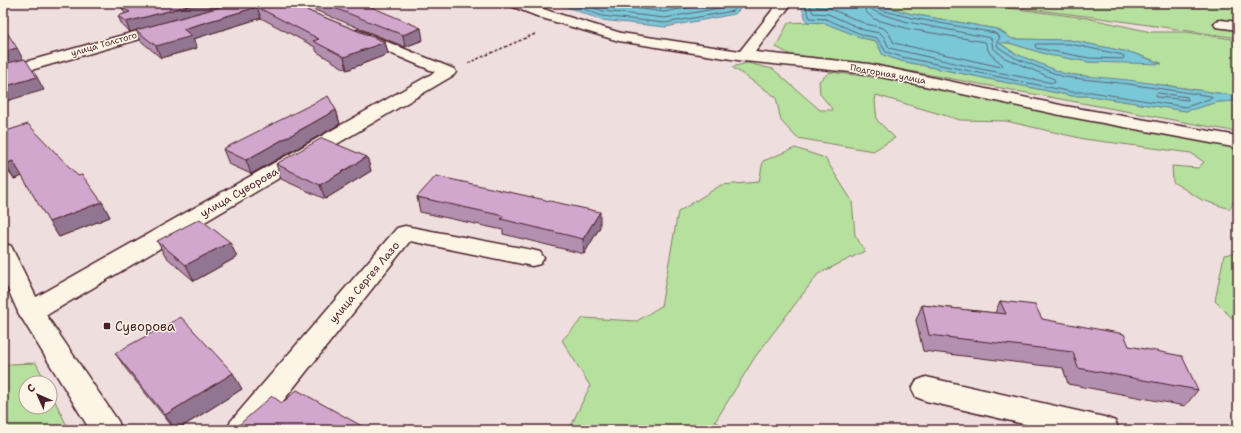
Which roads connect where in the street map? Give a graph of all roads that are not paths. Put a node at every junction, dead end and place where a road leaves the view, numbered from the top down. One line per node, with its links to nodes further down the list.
1 (516, 3): 7 (street, Подгорная улица)
2 (786, 3): 7 (street)
3 (178, 24): 8 (street, улица Толстого)
4 (1221, 24): 5 (street)
5 (1238, 26)
6 (347, 30): 13 (street, улица Суворова)
7 (744, 56): 9 (street, Подгорная улица)
8 (3, 73)
9 (1238, 142)
10 (3, 251): 12 (street)
11 (532, 258): 16 (street, улица Сергея Лазо)
12 (9, 281): 13 (street)
13 (31, 312): 15 (street)
14 (926, 389): 17 (street)
15 (107, 430)
16 (242, 430)
17 (1104, 430)

